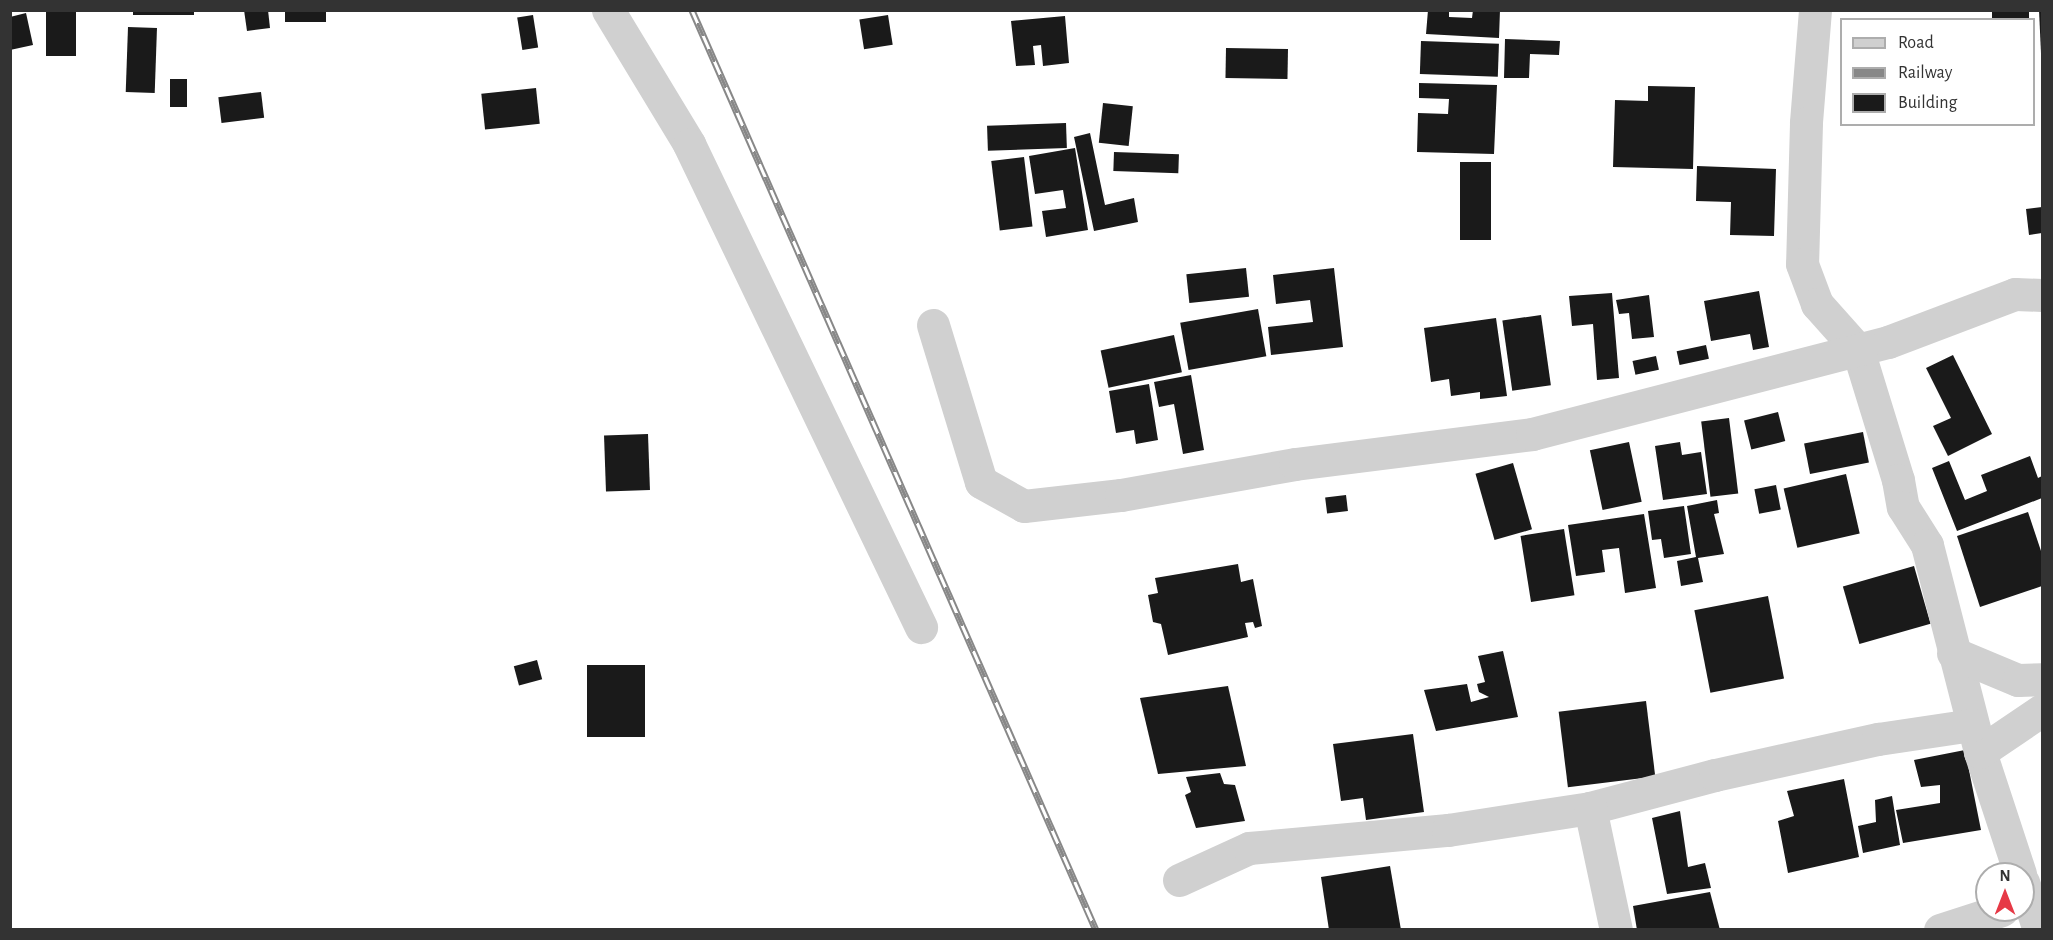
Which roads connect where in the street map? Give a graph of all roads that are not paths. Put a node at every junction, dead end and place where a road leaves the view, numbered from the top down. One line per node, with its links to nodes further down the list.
1 (608, 10): 6 (street)
2 (1815, 10): 5 (street)
3 (2043, 295): 5 (street)
4 (933, 325): 5 (street)
5 (1858, 350): 7 (street)
6 (921, 627)
7 (1953, 653): 8 (street); 10 (street)
8 (2043, 680)
9 (2043, 710): 10 (street)
10 (1976, 739): 11 (street); 12 (street)
11 (1590, 808): 13 (street); 15 (street)
12 (2012, 862)
13 (1179, 880)
14 (1975, 917): 16 (street)
15 (1616, 930)
16 (1940, 930)

